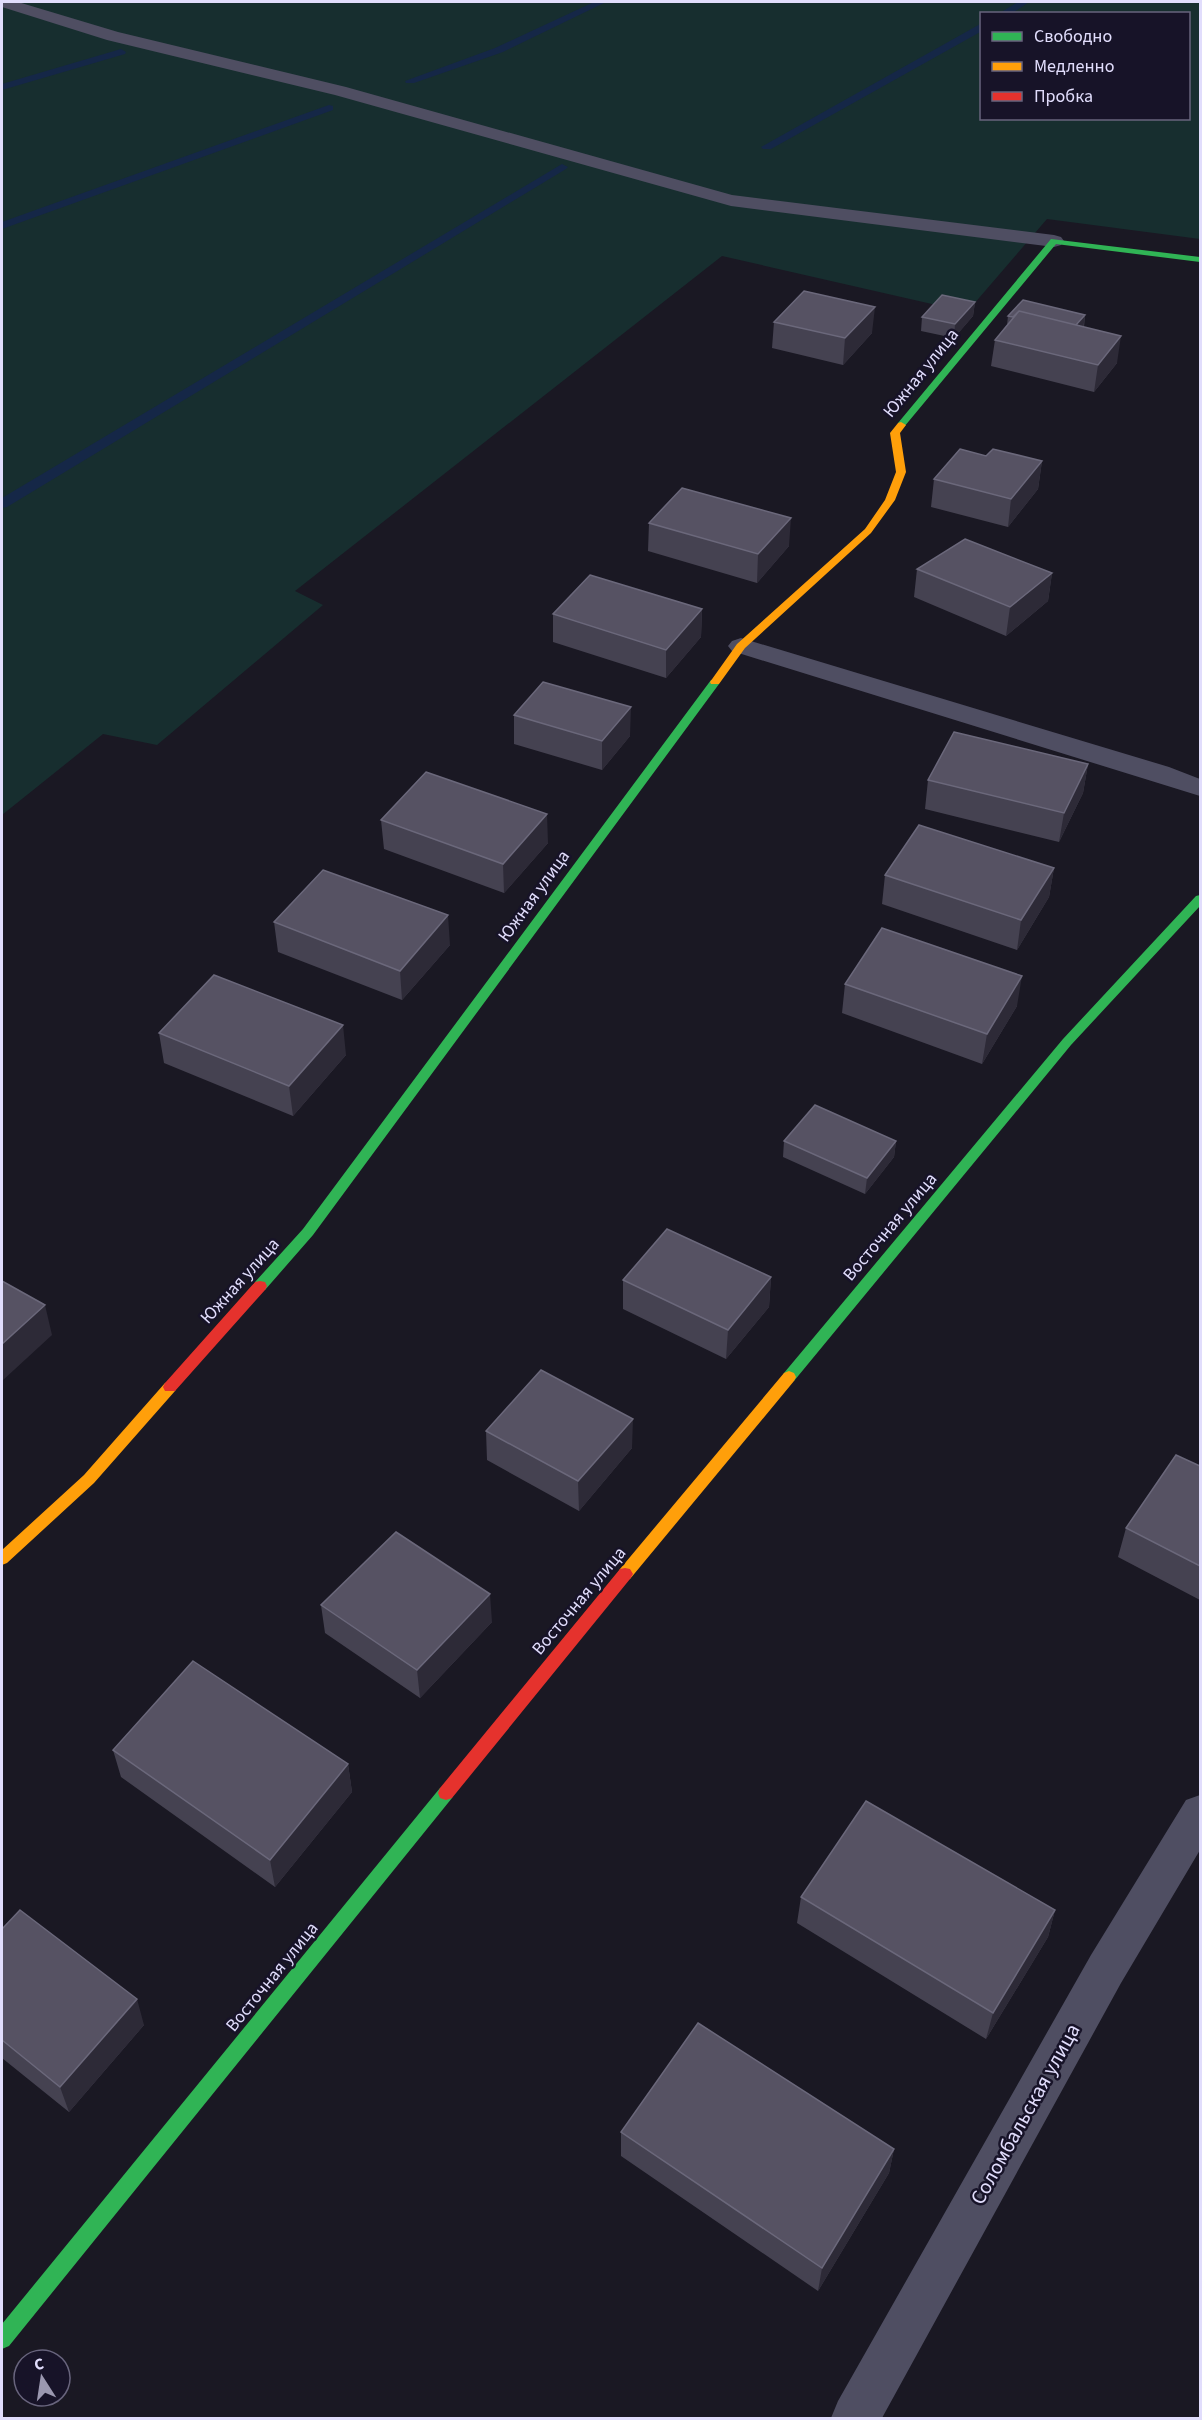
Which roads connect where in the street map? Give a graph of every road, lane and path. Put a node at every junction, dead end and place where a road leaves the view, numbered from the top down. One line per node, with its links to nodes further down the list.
1 (3, 2): 2 (lane)
2 (1054, 241): 3 (street); 4 (street, Южная улица)
3 (1200, 260)
4 (741, 646): 5 (street); 7 (street, Южная улица)
5 (1200, 788)
6 (1200, 898): 9 (street, Восточная улица)
7 (2, 1558)
8 (1200, 1813): 10 (street, Соломбальская улица)
9 (2, 2339)
10 (855, 2418)

